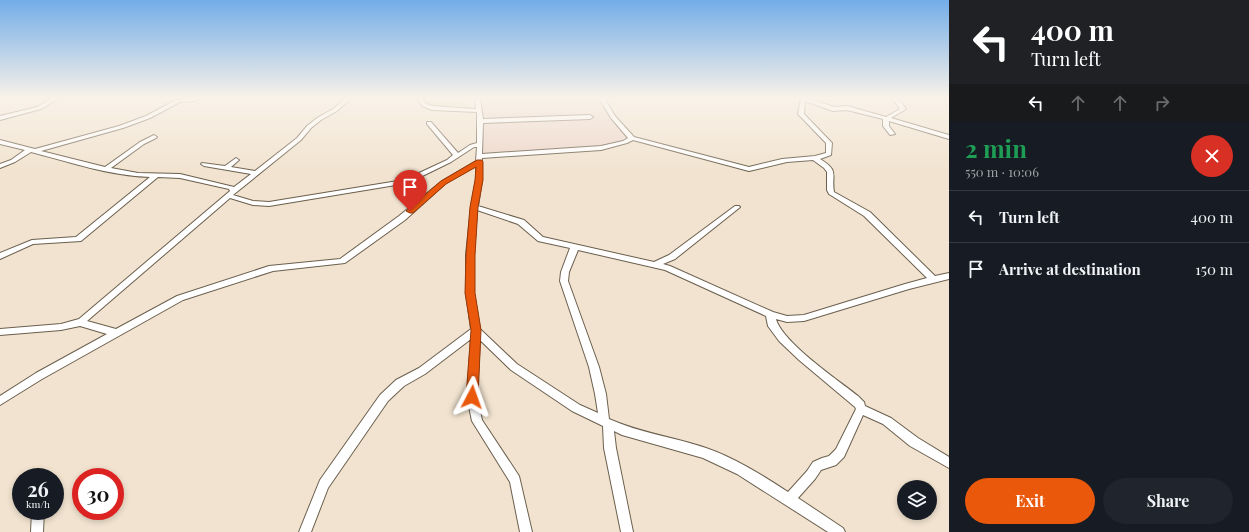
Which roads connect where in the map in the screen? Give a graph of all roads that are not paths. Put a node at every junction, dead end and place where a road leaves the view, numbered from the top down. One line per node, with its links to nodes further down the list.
1 (130, 123): 15 (street)
2 (314, 123): 24 (street)
3 (429, 123): 16 (street)
4 (480, 123): 14 (street)
5 (618, 123): 12 (street)
6 (810, 123): 17 (street)
7 (886, 123): 9 (street)
8 (899, 123): 11 (street)
9 (892, 134)
10 (154, 137): 23 (street)
11 (949, 137)
12 (632, 138): 17 (street); 18 (street)
13 (0, 142): 15 (street)
14 (480, 144): 16 (street); 18 (street)
15 (33, 150): 21 (street); 23 (street)
16 (458, 156): 26 (street)
17 (814, 158): 33 (street)
18 (480, 159): 27 (street); 38 (street)
19 (236, 160): 22 (street)
20 (204, 164): 22 (street)
21 (0, 166)
22 (227, 167): 24 (street)
23 (106, 169): 25 (street)
24 (257, 173): 26 (street)
25 (156, 176): 26 (street); 30 (street)
26 (232, 194): 35 (street)
27 (474, 207): 29 (street); 36 (street)
28 (737, 207): 31 (street)
29 (575, 246): 31 (street); 41 (street)
30 (0, 256)
31 (655, 264): 34 (street)
32 (949, 276): 33 (street)
33 (934, 280): 34 (street)
34 (770, 314): 40 (street)
35 (82, 322): 37 (street); 38 (street)
36 (476, 330): 41 (street); 46 (street); 47 (street)
37 (0, 332)
38 (116, 333): 39 (street)
39 (0, 401)
40 (861, 409): 42 (street); 43 (street)
41 (606, 424): 43 (street); 48 (street)
42 (949, 463)
43 (789, 499): 49 (street)
44 (38, 520): 45 (street)
45 (37, 532)
46 (305, 532)
47 (526, 532)
48 (627, 532)
49 (839, 532)

